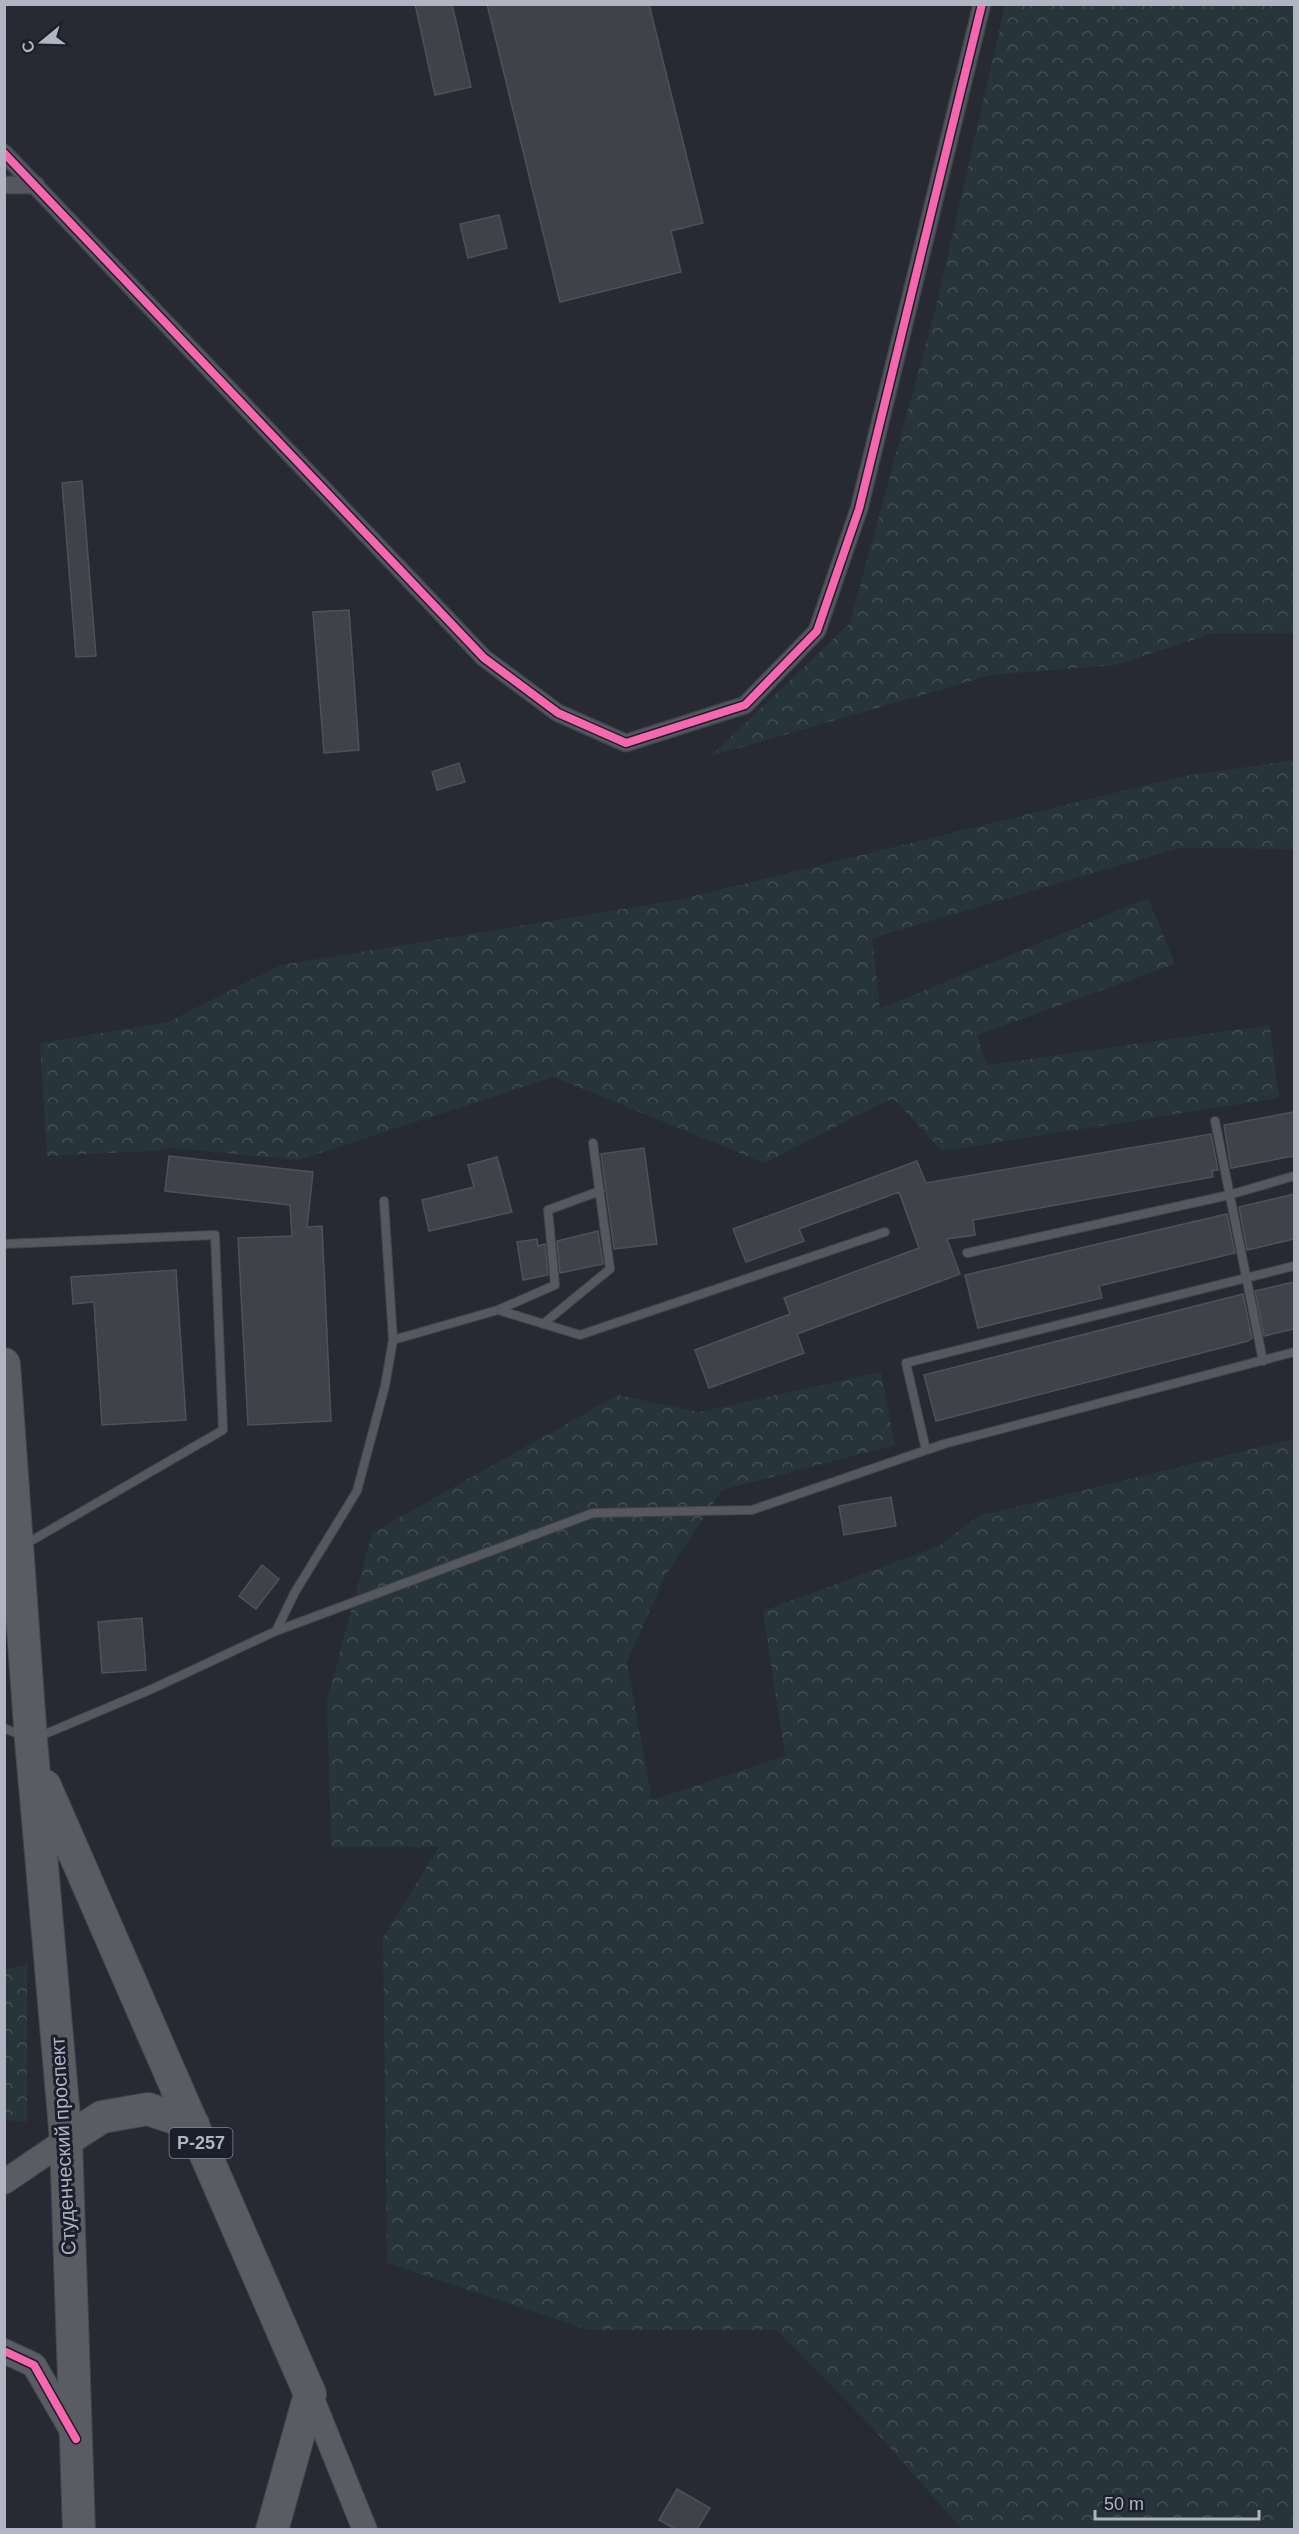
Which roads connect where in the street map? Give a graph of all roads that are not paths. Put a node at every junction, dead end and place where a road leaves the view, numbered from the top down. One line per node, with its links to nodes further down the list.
1 (982, 4): 4 (street)
2 (4, 153): 4 (street)
3 (4, 184): 4 (street)
4 (36, 185)
5 (1215, 1121): 9 (lane)
6 (593, 1143): 8 (lane)
7 (1294, 1176): 9 (lane)
8 (600, 1191): 16 (lane); 17 (lane)
9 (1229, 1195): 13 (lane); 15 (lane)
10 (384, 1201): 18 (lane)
11 (885, 1232): 17 (lane)
12 (4, 1244): 23 (lane)
13 (967, 1252)
14 (1294, 1266): 15 (lane)
15 (1245, 1280): 20 (lane); 22 (lane)
16 (498, 1311): 17 (lane); 18 (lane)
17 (543, 1324)
18 (393, 1340): 24 (lane)
19 (1294, 1352): 20 (lane)
20 (1263, 1361): 22 (lane)
21 (4, 1364): 23 (highway, Р-257)
22 (926, 1450): 24 (lane)
23 (17, 1549): 25 (highway, Р-257)
24 (276, 1631): 25 (lane)
25 (23, 1744): 26 (highway, Р-257); 27 (highway, Студенческий проспект / Р-257)
26 (193, 2124): 27 (highway, Р-257); 30 (highway, Р-257)
27 (66, 2140): 28 (street); 31 (highway, Студенческий проспект / Р-257)
28 (4, 2182)
29 (4, 2351): 31 (street)
30 (310, 2394): 33 (highway); 34 (street)
31 (76, 2439): 32 (highway, Студенческий проспект / Р-257)
32 (80, 2529)
33 (272, 2529)
34 (366, 2529)

